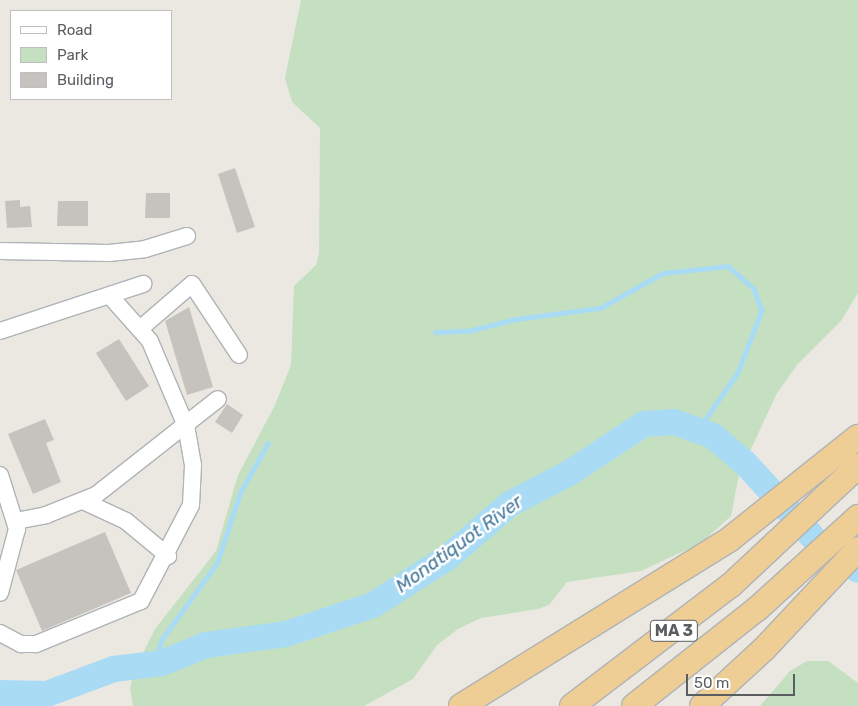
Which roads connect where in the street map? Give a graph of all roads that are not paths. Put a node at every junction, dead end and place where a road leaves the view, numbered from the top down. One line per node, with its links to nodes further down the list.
1 (187, 236): 2 (street)
2 (0, 251)
3 (143, 284): 4 (street)
4 (111, 296): 5 (street); 6 (street)
5 (141, 328): 7 (street); 9 (street)
6 (0, 331)
7 (240, 355)
8 (218, 399): 9 (street)
9 (186, 426): 13 (street); 17 (street)
10 (858, 437): 20 (highway)
11 (858, 466): 21 (highway, MA 3)
12 (0, 475): 15 (street)
13 (83, 501): 15 (street); 17 (street)
14 (854, 520): 22 (highway, MA 3)
15 (16, 521): 18 (street)
16 (858, 549): 23 (highway)
17 (168, 556): 19 (street)
18 (0, 593)
19 (0, 633)
20 (461, 706)
21 (572, 706)
22 (634, 706)
23 (702, 706)

